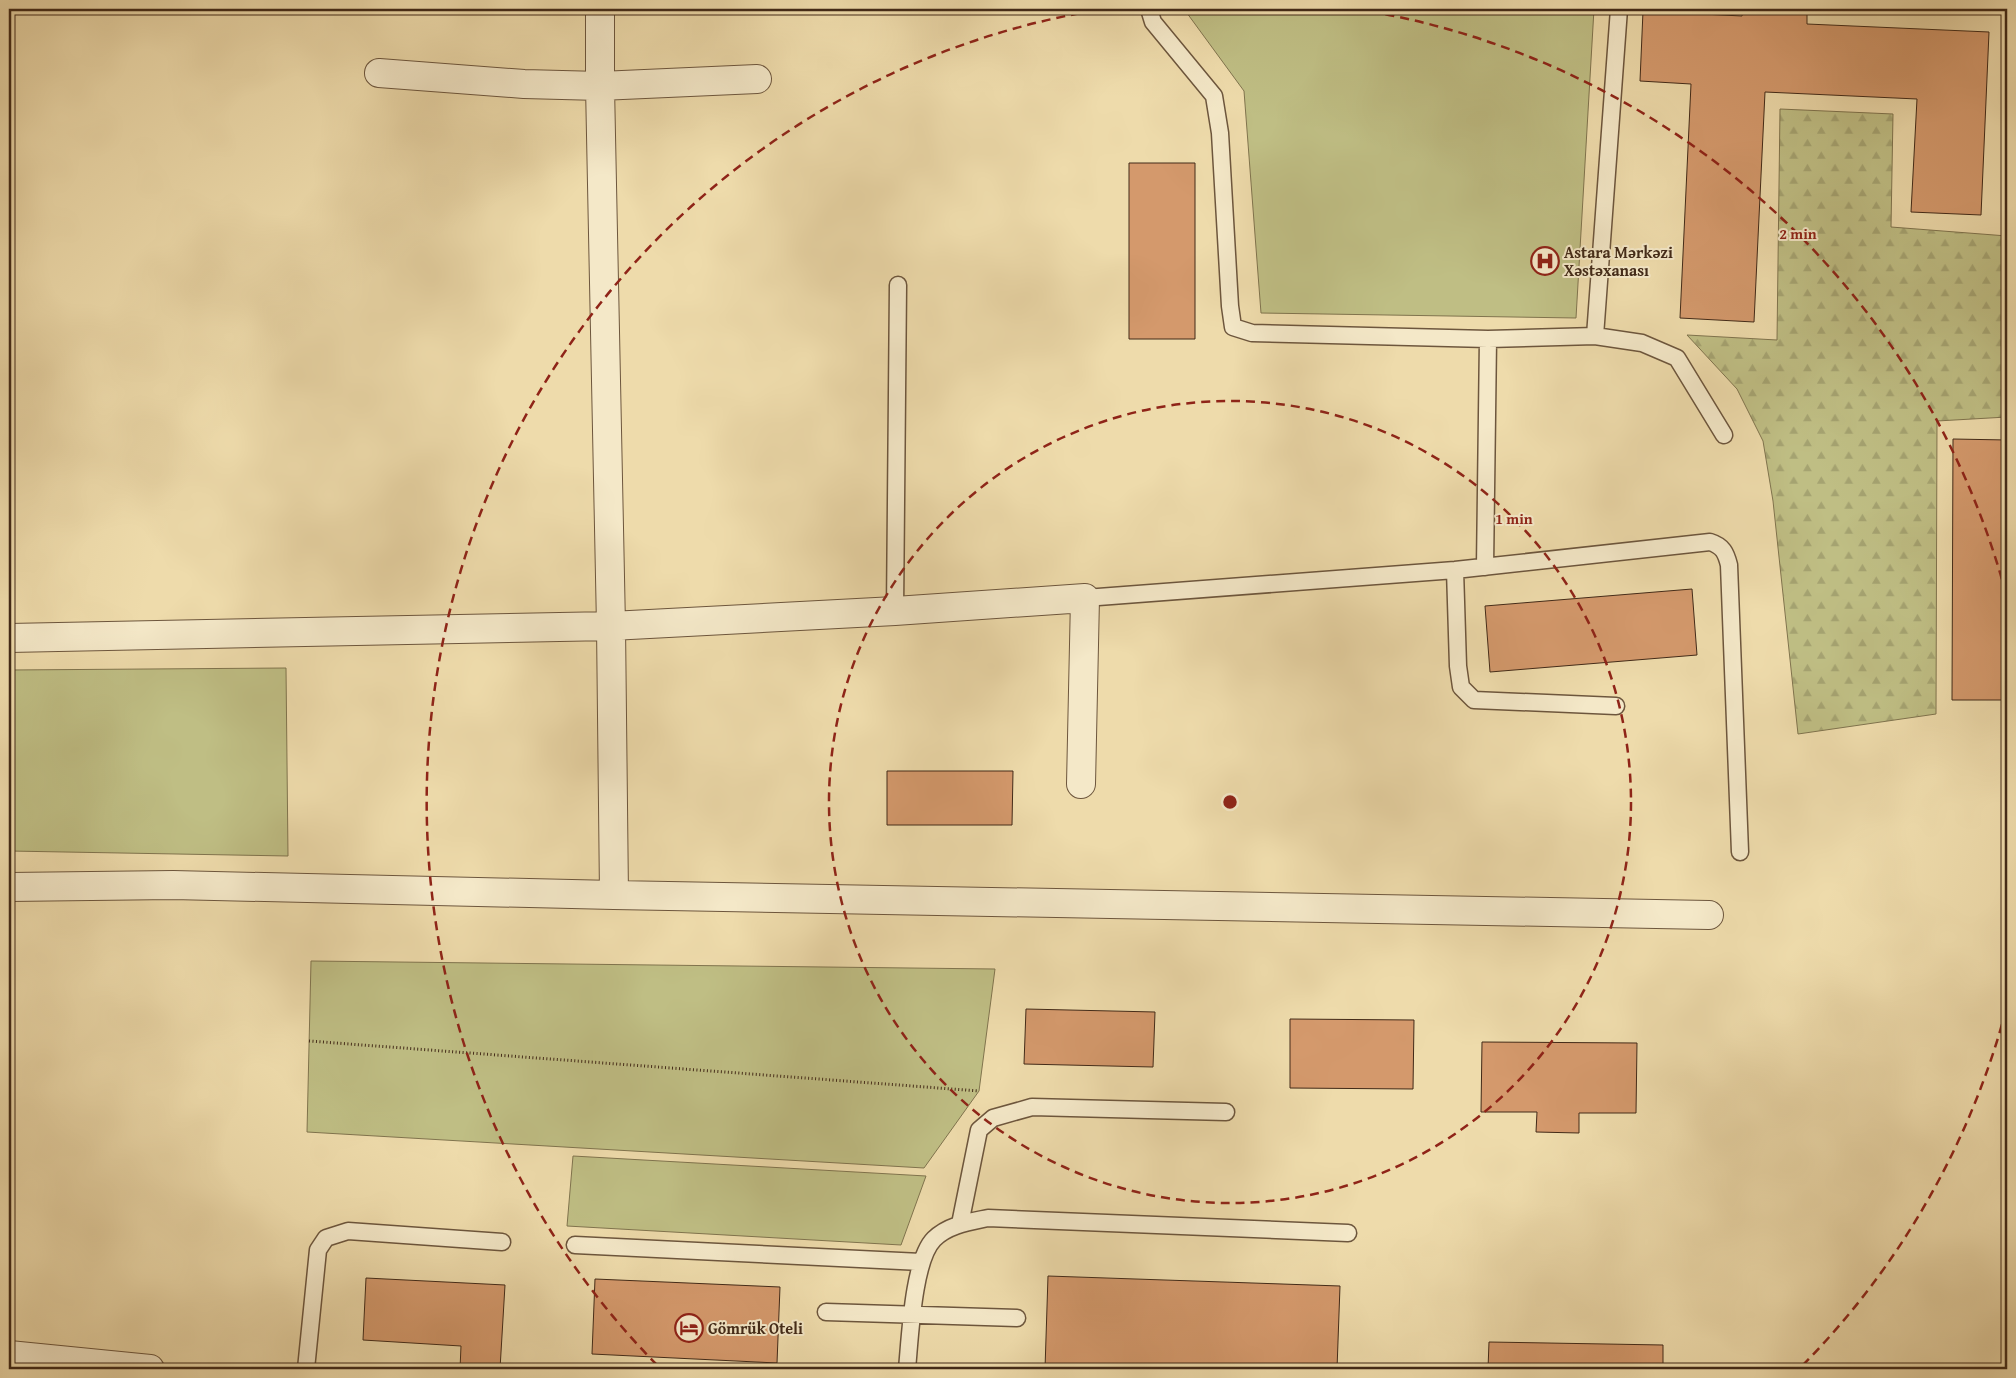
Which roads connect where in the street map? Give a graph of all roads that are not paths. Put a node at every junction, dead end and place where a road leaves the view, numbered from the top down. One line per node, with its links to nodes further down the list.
1 (600, 9): 6 (street)
2 (1149, 9): 9 (lane)
3 (1620, 9): 8 (lane)
4 (380, 72): 6 (street)
5 (757, 79): 6 (street)
6 (600, 86): 15 (street)
7 (898, 285): 14 (lane)
8 (1595, 336): 9 (lane); 10 (lane)
9 (1488, 339): 11 (lane)
10 (1724, 435)
11 (1485, 567): 12 (lane); 19 (lane)
12 (1455, 570): 13 (lane); 17 (lane)
13 (1085, 598): 14 (street); 18 (street)
14 (895, 612): 15 (street)
15 (611, 626): 16 (street); 21 (street)
16 (9, 638)
17 (1616, 706)
18 (1081, 784)
19 (1740, 852)
20 (9, 887): 21 (street)
21 (614, 895): 22 (street)
22 (1709, 915)
23 (1226, 1112): 24 (lane)
24 (960, 1224): 25 (lane); 28 (lane)
25 (1348, 1233)
26 (502, 1242): 34 (lane)
27 (575, 1245): 28 (lane)
28 (921, 1262): 30 (lane)
29 (826, 1312): 30 (lane)
30 (912, 1315): 31 (lane); 35 (lane)
31 (1017, 1318)
32 (9, 1355): 33 (street)
33 (150, 1369)
34 (306, 1369)
35 (906, 1369)

